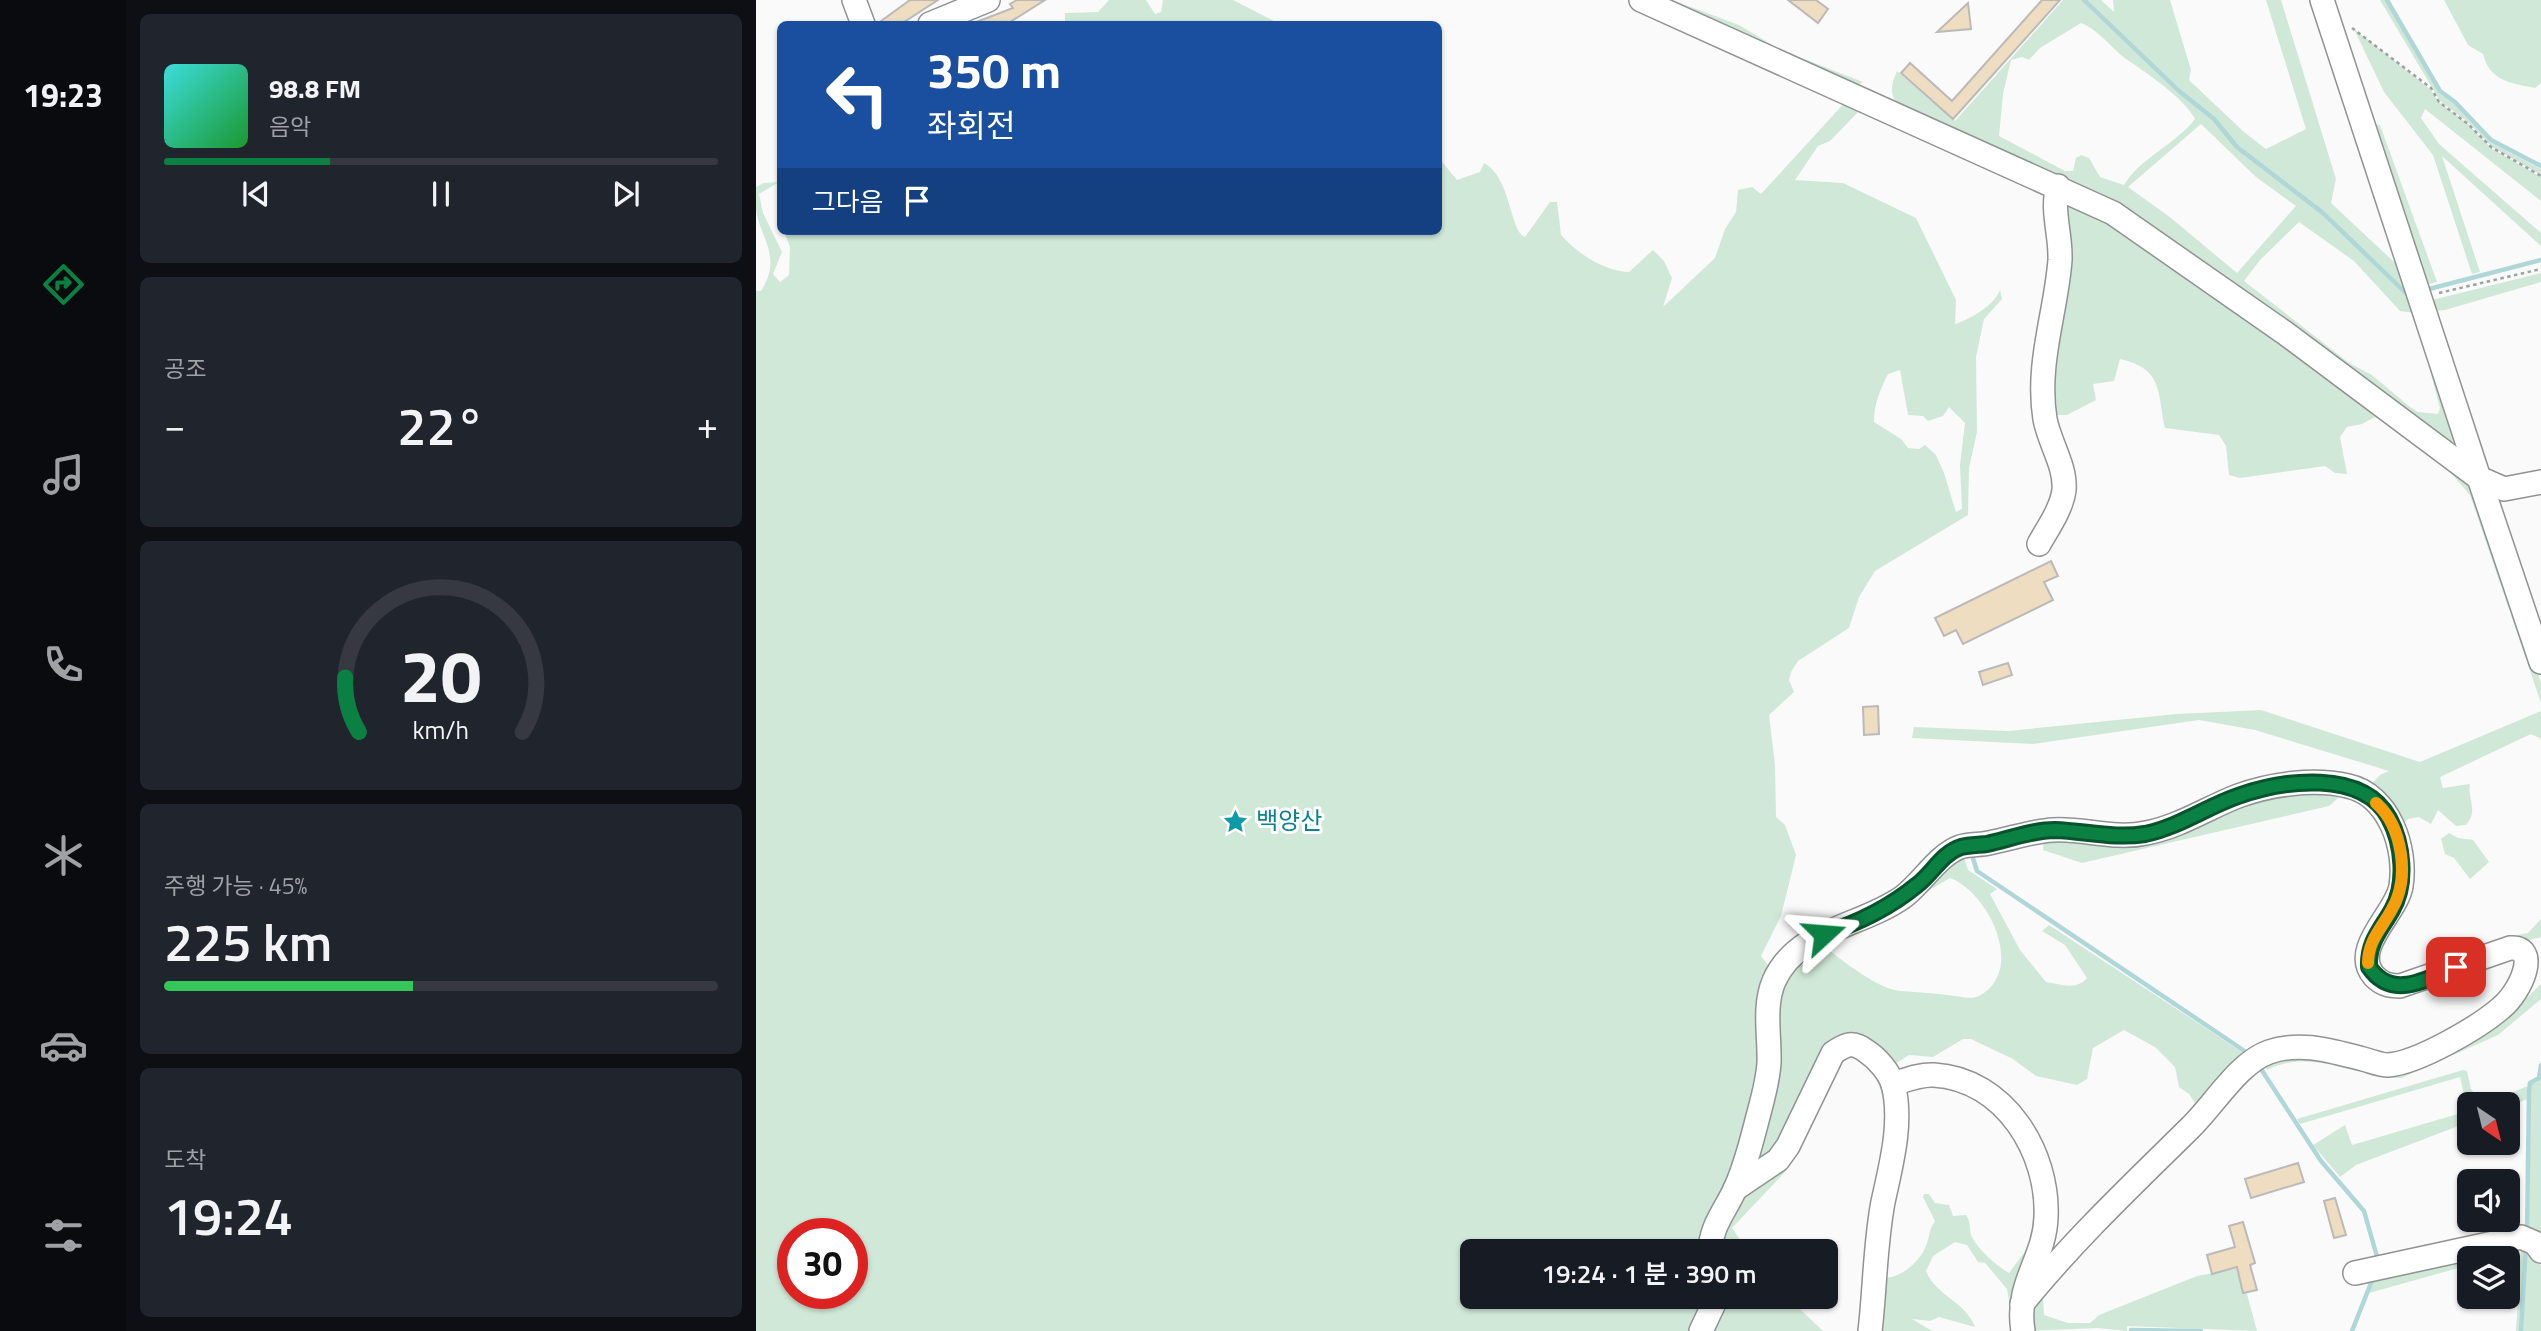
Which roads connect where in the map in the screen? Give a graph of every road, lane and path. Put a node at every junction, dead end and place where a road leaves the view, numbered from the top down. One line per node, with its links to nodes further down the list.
1 (853, 0): 5 (street)
2 (988, 0): 6 (street)
3 (1641, 0): 8 (street)
4 (2325, 10): 7 (path); 10 (street)
5 (862, 21)
6 (937, 21)
7 (2541, 176)
8 (2058, 186): 11 (street); 13 (street)
9 (2541, 269): 10 (path)
10 (2418, 296): 11 (street)
11 (2479, 478): 12 (street); 14 (street)
12 (2541, 482)
13 (2039, 544)
14 (2541, 662)
15 (1893, 1084): 16 (street); 20 (street); 23 (street)
16 (1735, 1189): 17 (street); 20 (street)
17 (1712, 1239)
18 (2541, 1251): 19 (street)
19 (2355, 1273)
20 (2022, 1304): 24 (street)
21 (1711, 1309): 22 (street)
22 (1701, 1331)
23 (1870, 1331)
24 (2023, 1331)

